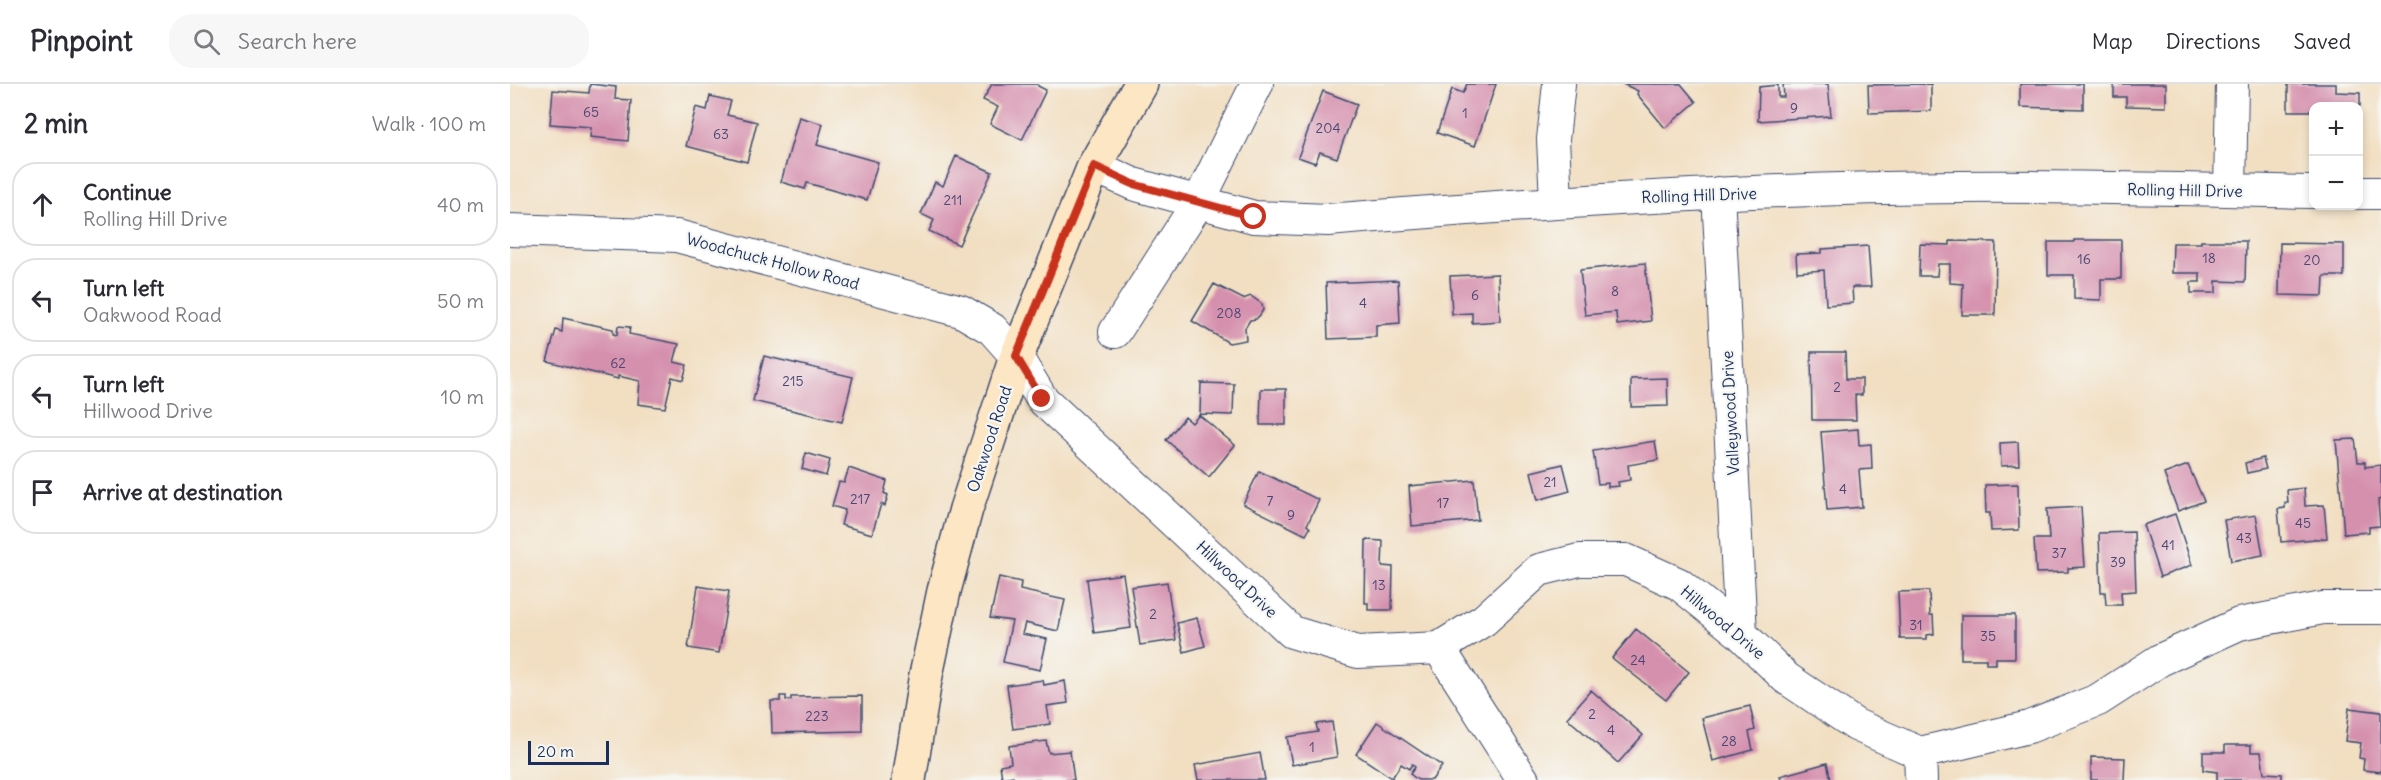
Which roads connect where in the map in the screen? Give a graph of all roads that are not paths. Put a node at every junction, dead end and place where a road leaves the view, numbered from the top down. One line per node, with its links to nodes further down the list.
1 (1141, 84): 5 (main road, Oakwood Road)
2 (1257, 84): 11 (street)
3 (1559, 84): 12 (street)
4 (2232, 84): 6 (street)
5 (1094, 166): 11 (street, Rolling Hill Drive); 15 (main road, Oakwood Road)
6 (2230, 190): 7 (street, Rolling Hill Drive); 8 (street, Rolling Hill Drive)
7 (2309, 192)
8 (1718, 193): 12 (street, Rolling Hill Drive); 17 (street, Valleywood Drive)
9 (2363, 193): 10 (street)
10 (2381, 194)
11 (1199, 201): 12 (street, Rolling Hill Drive); 14 (street)
12 (1556, 201)
13 (510, 230): 15 (street, Woodchuck Hollow Road)
14 (1116, 332)
15 (1016, 356): 18 (street, Hillwood Drive); 20 (main road, Oakwood Road)
16 (2381, 608): 19 (street, Hillwood Drive)
17 (1741, 634): 18 (street, Hillwood Drive); 19 (street, Hillwood Drive)
18 (1439, 648): 21 (street)
19 (1920, 766)
20 (909, 780)
21 (1523, 780)

